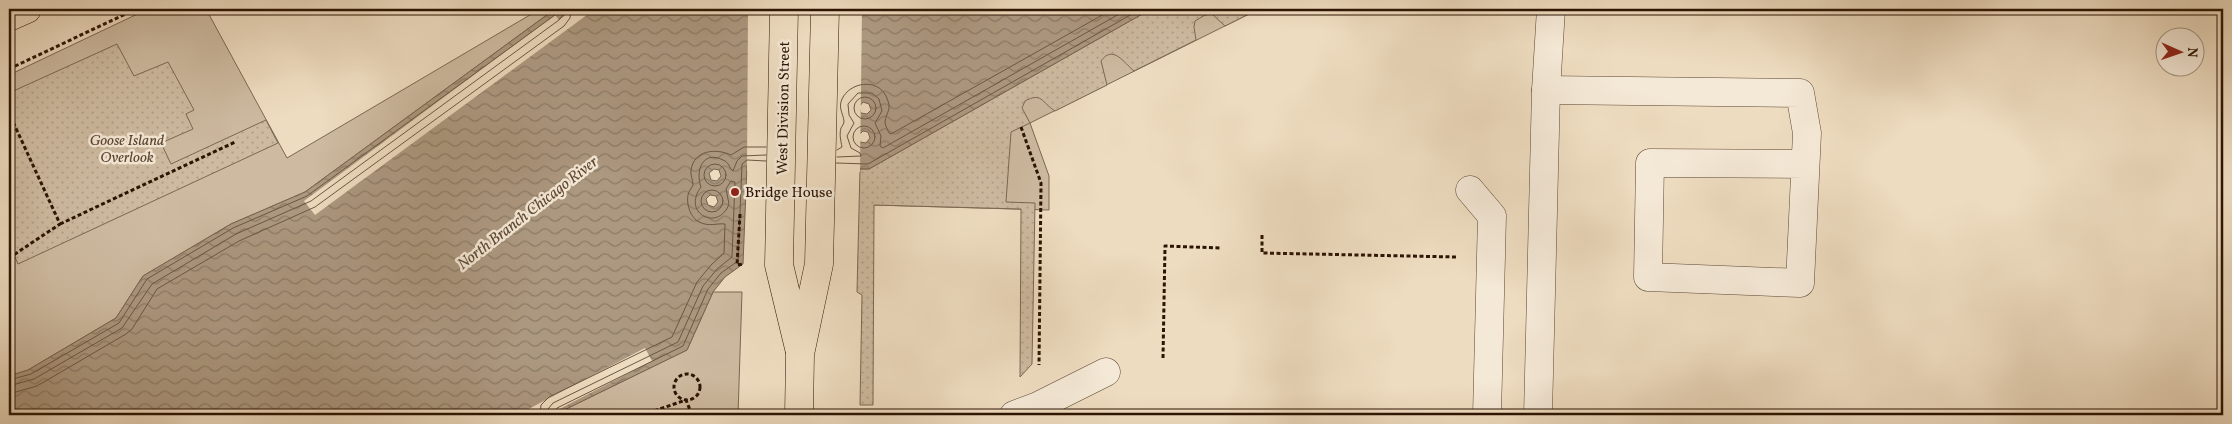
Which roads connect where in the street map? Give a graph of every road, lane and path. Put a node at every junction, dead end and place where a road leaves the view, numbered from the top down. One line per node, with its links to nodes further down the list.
1 (27, 9): 6 (main road)
2 (136, 9): 7 (path)
3 (784, 9): 21 (main road, West Division Street)
4 (824, 9): 21 (main road, West Division Street)
5 (1551, 9): 8 (lane)
6 (9, 17)
7 (9, 69)
8 (1546, 90): 12 (lane); 30 (lane)
9 (14, 124): 15 (path)
10 (1021, 127): 25 (path)
11 (235, 142): 15 (path)
12 (1805, 164): 12 (lane)
13 (1470, 190): 29 (lane)
14 (740, 214): 20 (path)
15 (60, 224): 19 (path)
16 (1262, 235): 18 (path)
17 (1220, 248): 22 (path)
18 (1457, 256)
19 (9, 258)
20 (743, 264)
21 (800, 354): 28 (main road, West Division Street)
22 (1163, 358)
23 (1106, 372): 25 (lane)
24 (686, 400): 24 (path); 26 (path); 27 (path)
25 (1026, 411)
26 (642, 415)
27 (692, 415)
28 (799, 415)
29 (1487, 415)
30 (1538, 415)

